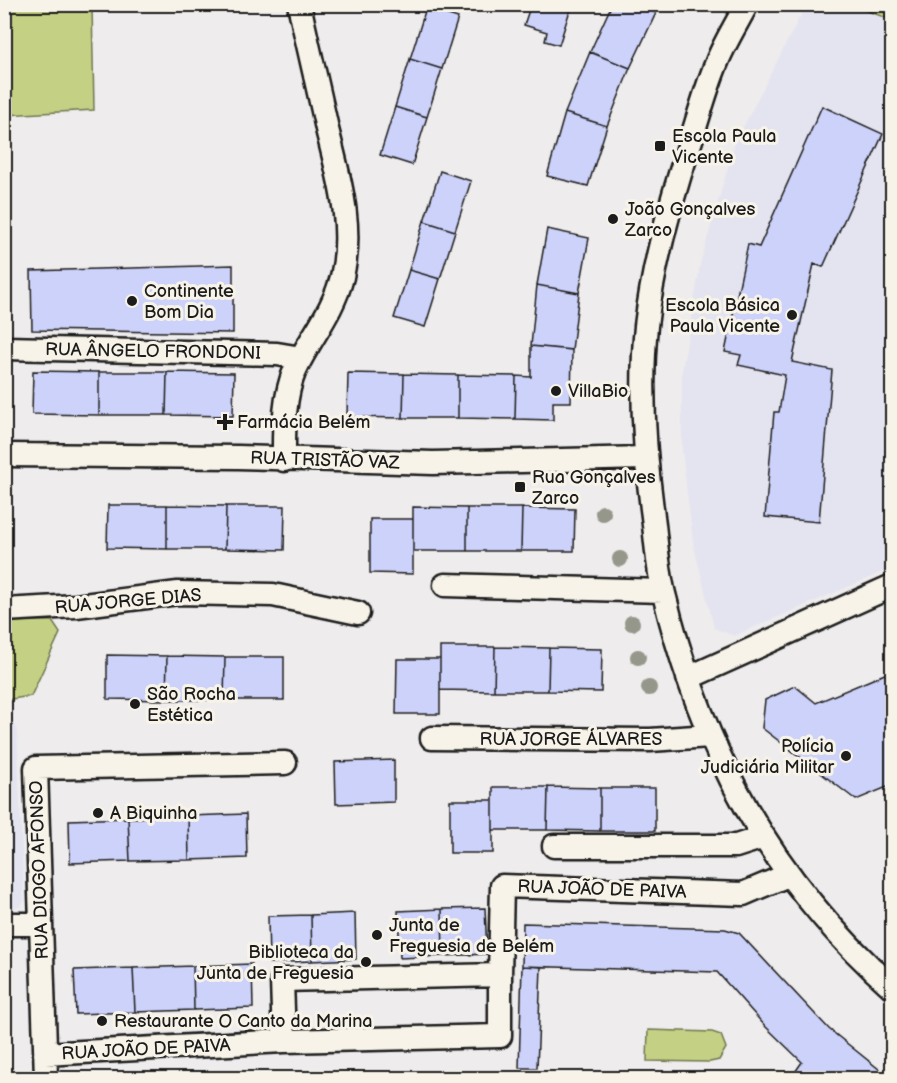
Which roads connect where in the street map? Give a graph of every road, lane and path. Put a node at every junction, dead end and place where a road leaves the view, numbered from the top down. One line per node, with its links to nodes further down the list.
1 (298, 4): 4 (street)
2 (747, 4): 6 (street)
3 (4, 348): 4 (street, RUA ÂNGELO FRONDONI)
4 (301, 358): 7 (street)
5 (4, 455): 7 (street, RUA TRISTÃO VAZ)
6 (645, 458): 7 (street, RUA TRISTÃO VAZ); 10 (street)
7 (284, 460)
8 (445, 585): 10 (street)
9 (892, 586): 13 (street)
10 (663, 591): 13 (street)
11 (4, 610): 12 (street, RUA JORGE DIAS)
12 (358, 613)
13 (688, 678): 14 (street)
14 (710, 736): 15 (street, RUA JORGE ÁLVARES); 17 (street)
15 (432, 738)
16 (285, 763): 21 (street, RUA DIOGO AFONSO)
17 (764, 837): 18 (street); 19 (street)
18 (554, 846)
19 (788, 875): 22 (street, RUA JOÃO DE PAIVA); 23 (street)
20 (4, 924): 21 (street)
21 (41, 924): 25 (street, RUA DIOGO AFONSO)
22 (500, 975): 24 (street, RUA JOÃO DE PAIVA); 24 (street)
23 (892, 987)
24 (284, 1041): 25 (street, RUA JOÃO DE PAIVA)
25 (45, 1054): 26 (street, RUA DIOGO AFONSO)
26 (46, 1078)

